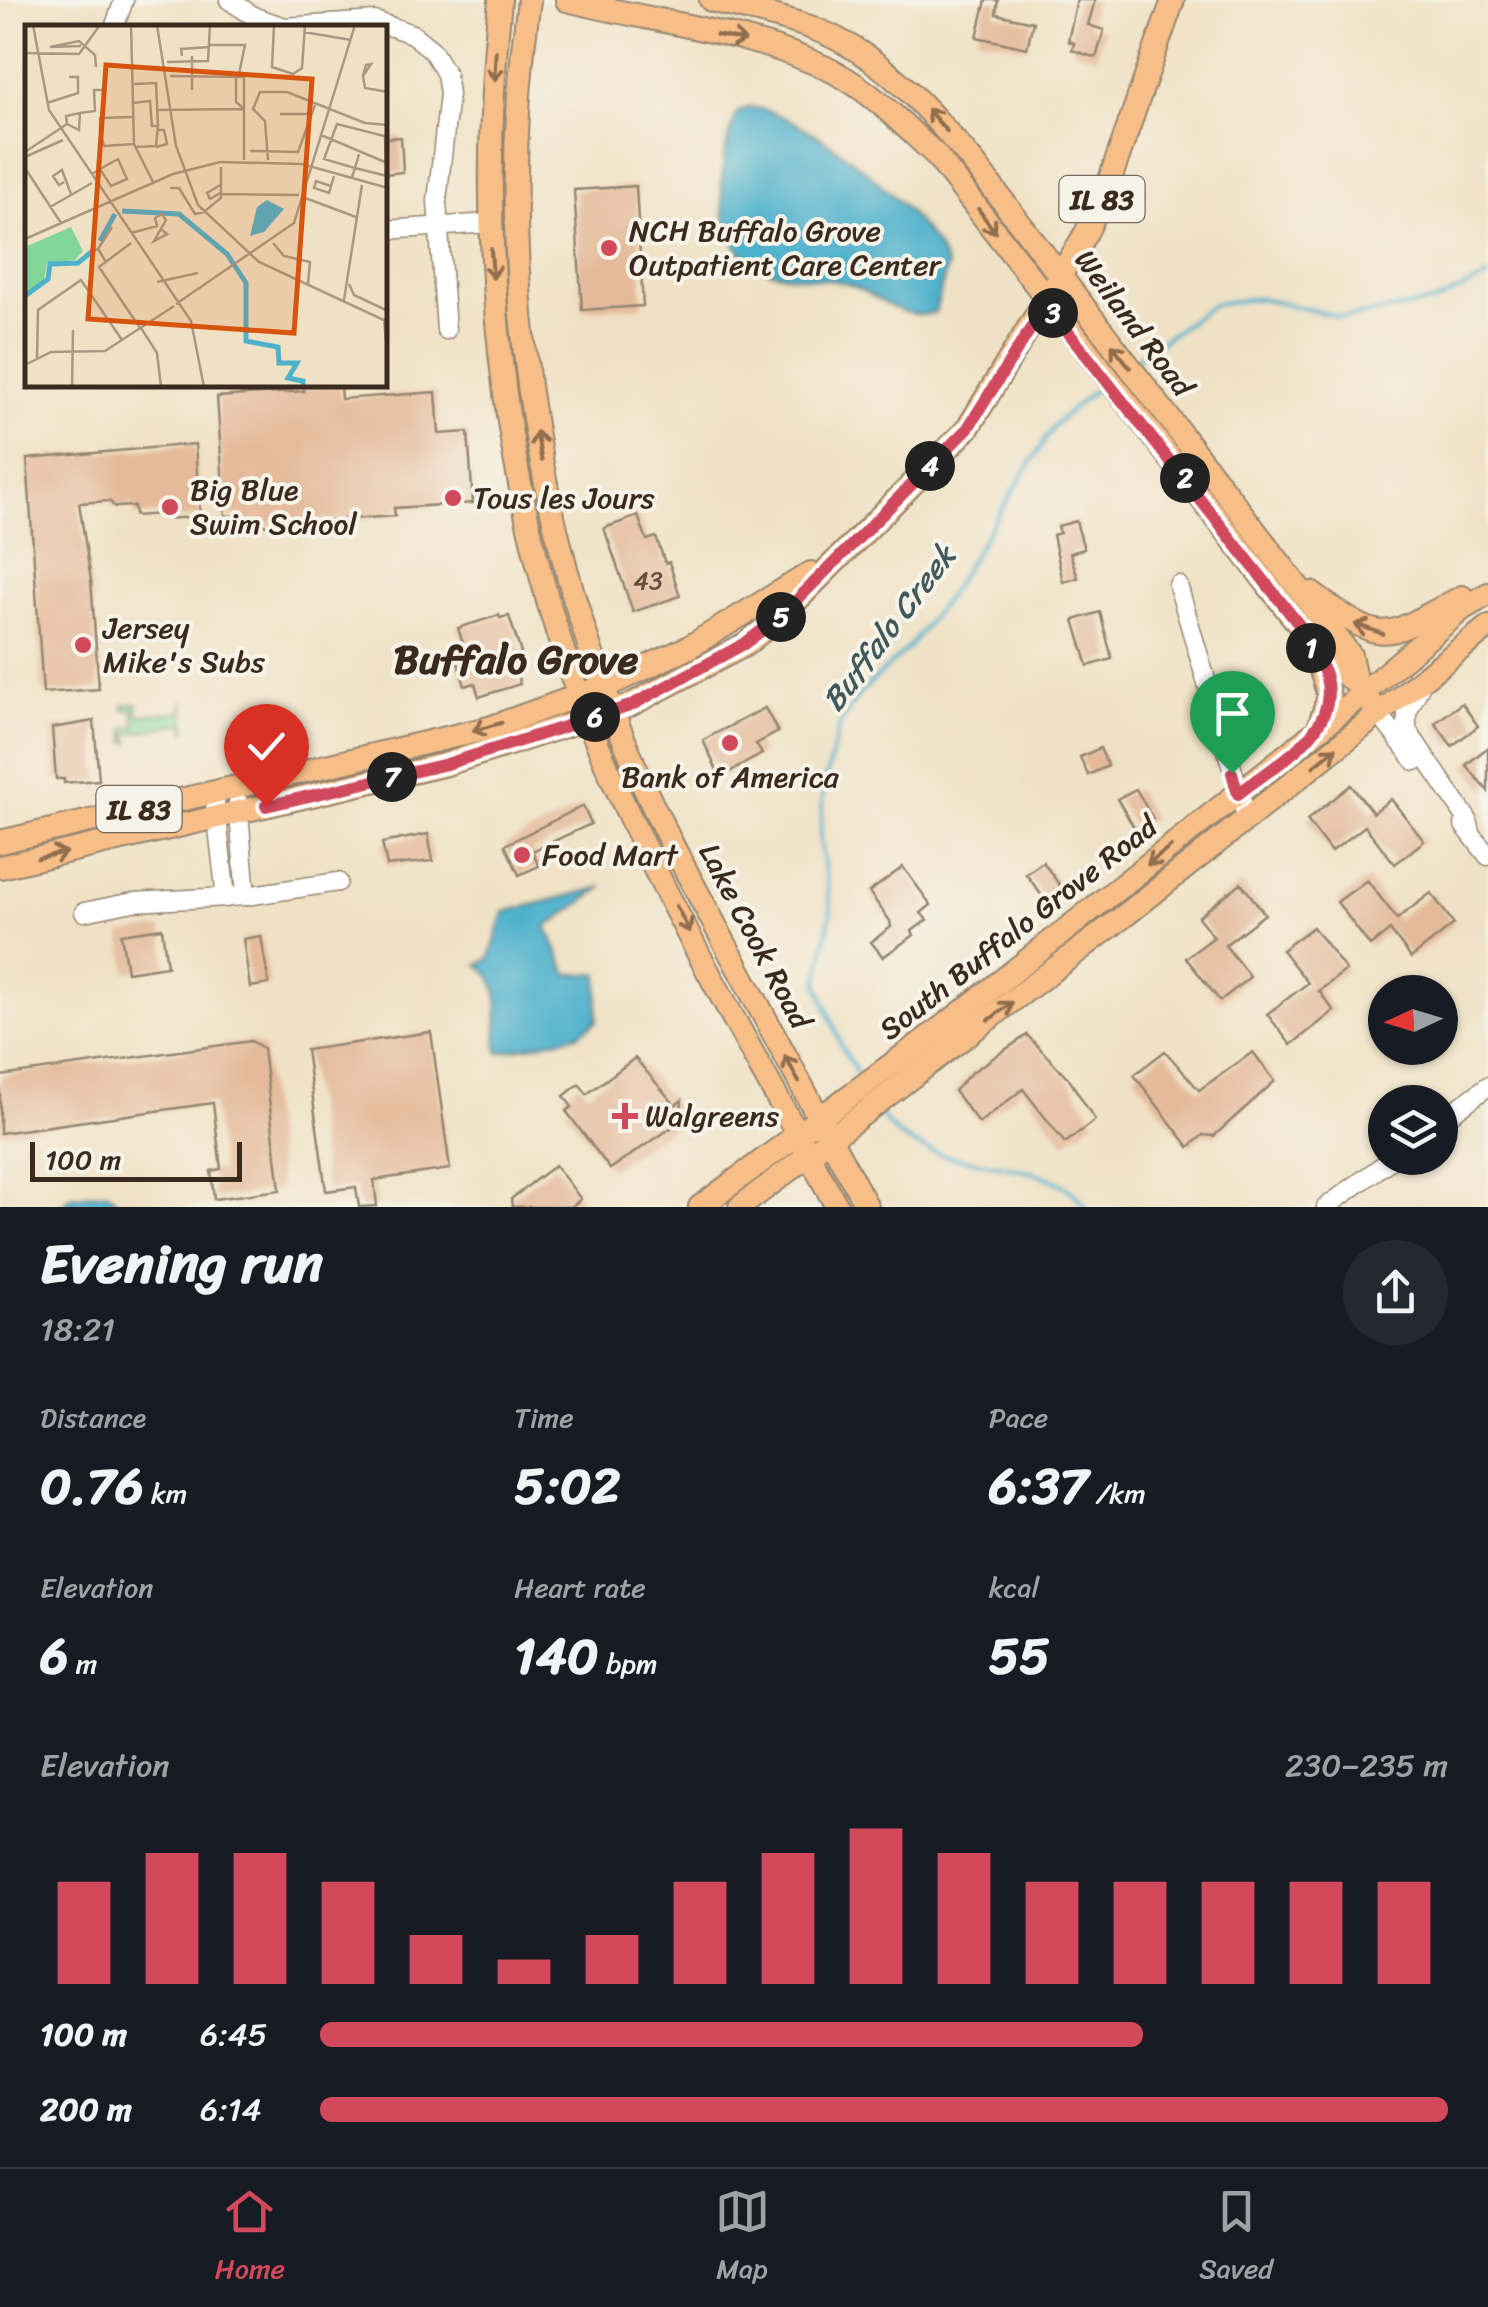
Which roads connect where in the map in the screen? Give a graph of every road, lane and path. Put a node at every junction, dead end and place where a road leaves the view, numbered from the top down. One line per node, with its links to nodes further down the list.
1 (124, 0): 8 (street)
2 (229, 0): 9 (street)
3 (500, 0): 13 (main road, Lake Cook Road, one-way to 13)
4 (529, 0): 27 (main road, Lake Cook Road, one-way to 4)
5 (568, 0): 17 (main road, Weiland Road, one-way to 17)
6 (711, 0): 16 (main road, Weiland Road, one-way to 6)
7 (1173, 0): 16 (main road, IL 83)
8 (115, 25)
9 (279, 25)
10 (315, 25): 11 (street)
11 (386, 25)
12 (388, 26): 14 (street)
13 (490, 223): 14 (street); 29 (main road, Lake Cook Road, one-way to 29)
14 (440, 225): 15 (street); 18 (street)
15 (388, 230)
16 (1062, 278): 17 (main road, IL 83); 19 (main road, Weiland Road, one-way to 16)
17 (1046, 304): 20 (main road, IL 83); 25 (main road, Weiland Road)
18 (446, 330)
19 (1265, 545): 22 (main road, one-way to 19); 28 (main road, Weiland Road)
20 (840, 556): 27 (main road, IL 83); 30 (main road, IL 83)
21 (1178, 585): 35 (street)
22 (1488, 585)
23 (1488, 594): 28 (main road, South Buffalo Grove Road)
24 (1488, 627): 26 (main road, South Buffalo Grove Road)
25 (1307, 635): 28 (main road, Weiland Road); 33 (main road)
26 (1424, 678): 31 (main road, South Buffalo Grove Road); 39 (street)
27 (604, 687): 29 (main road, IL 83); 30 (main road, Lake Cook Road)
28 (1359, 688): 31 (main road); 33 (main road, South Buffalo Grove Road)
29 (579, 696): 32 (main road, Lake Cook Road); 34 (main road, IL 83, one-way to 34)
30 (613, 711): 32 (main road, IL 83); 50 (main road, Lake Cook Road, one-way to 30)
31 (1379, 714): 38 (main road, South Buffalo Grove Road, one-way to 31); 39 (street)
32 (588, 720): 36 (main road, IL 83); 51 (main road, Lake Cook Road, one-way to 51)
33 (1318, 730): 35 (main road, South Buffalo Grove Road)
34 (225, 790): 36 (street); 37 (street); 40 (main road, IL 83)
35 (1238, 794): 38 (street); 47 (main road, South Buffalo Grove Road, one-way to 47)
36 (240, 814): 37 (main road, IL 83); 44 (street)
37 (216, 818): 42 (main road, IL 83, one-way to 37); 45 (street)
38 (1247, 820): 47 (main road, South Buffalo Grove Road, one-way to 38)
39 (1470, 834): 41 (street)
40 (0, 842)
41 (1488, 856)
42 (0, 867)
43 (338, 882): 44 (street)
44 (246, 896): 45 (street)
45 (226, 898): 46 (street)
46 (84, 912)
47 (892, 1078): 50 (main road, South Buffalo Grove Road)
48 (1488, 1086): 49 (street)
49 (1458, 1108)
50 (824, 1128): 51 (main road, South Buffalo Grove Road); 56 (main road, Lake Cook Road)
51 (804, 1143): 53 (main road, South Buffalo Grove Road); 54 (main road, South Buffalo Grove Road); 55 (main road, Lake Cook Road)
52 (1369, 1175): 57 (street)
53 (700, 1207)
54 (740, 1207)
55 (837, 1207)
56 (866, 1207)
57 (1326, 1207)

